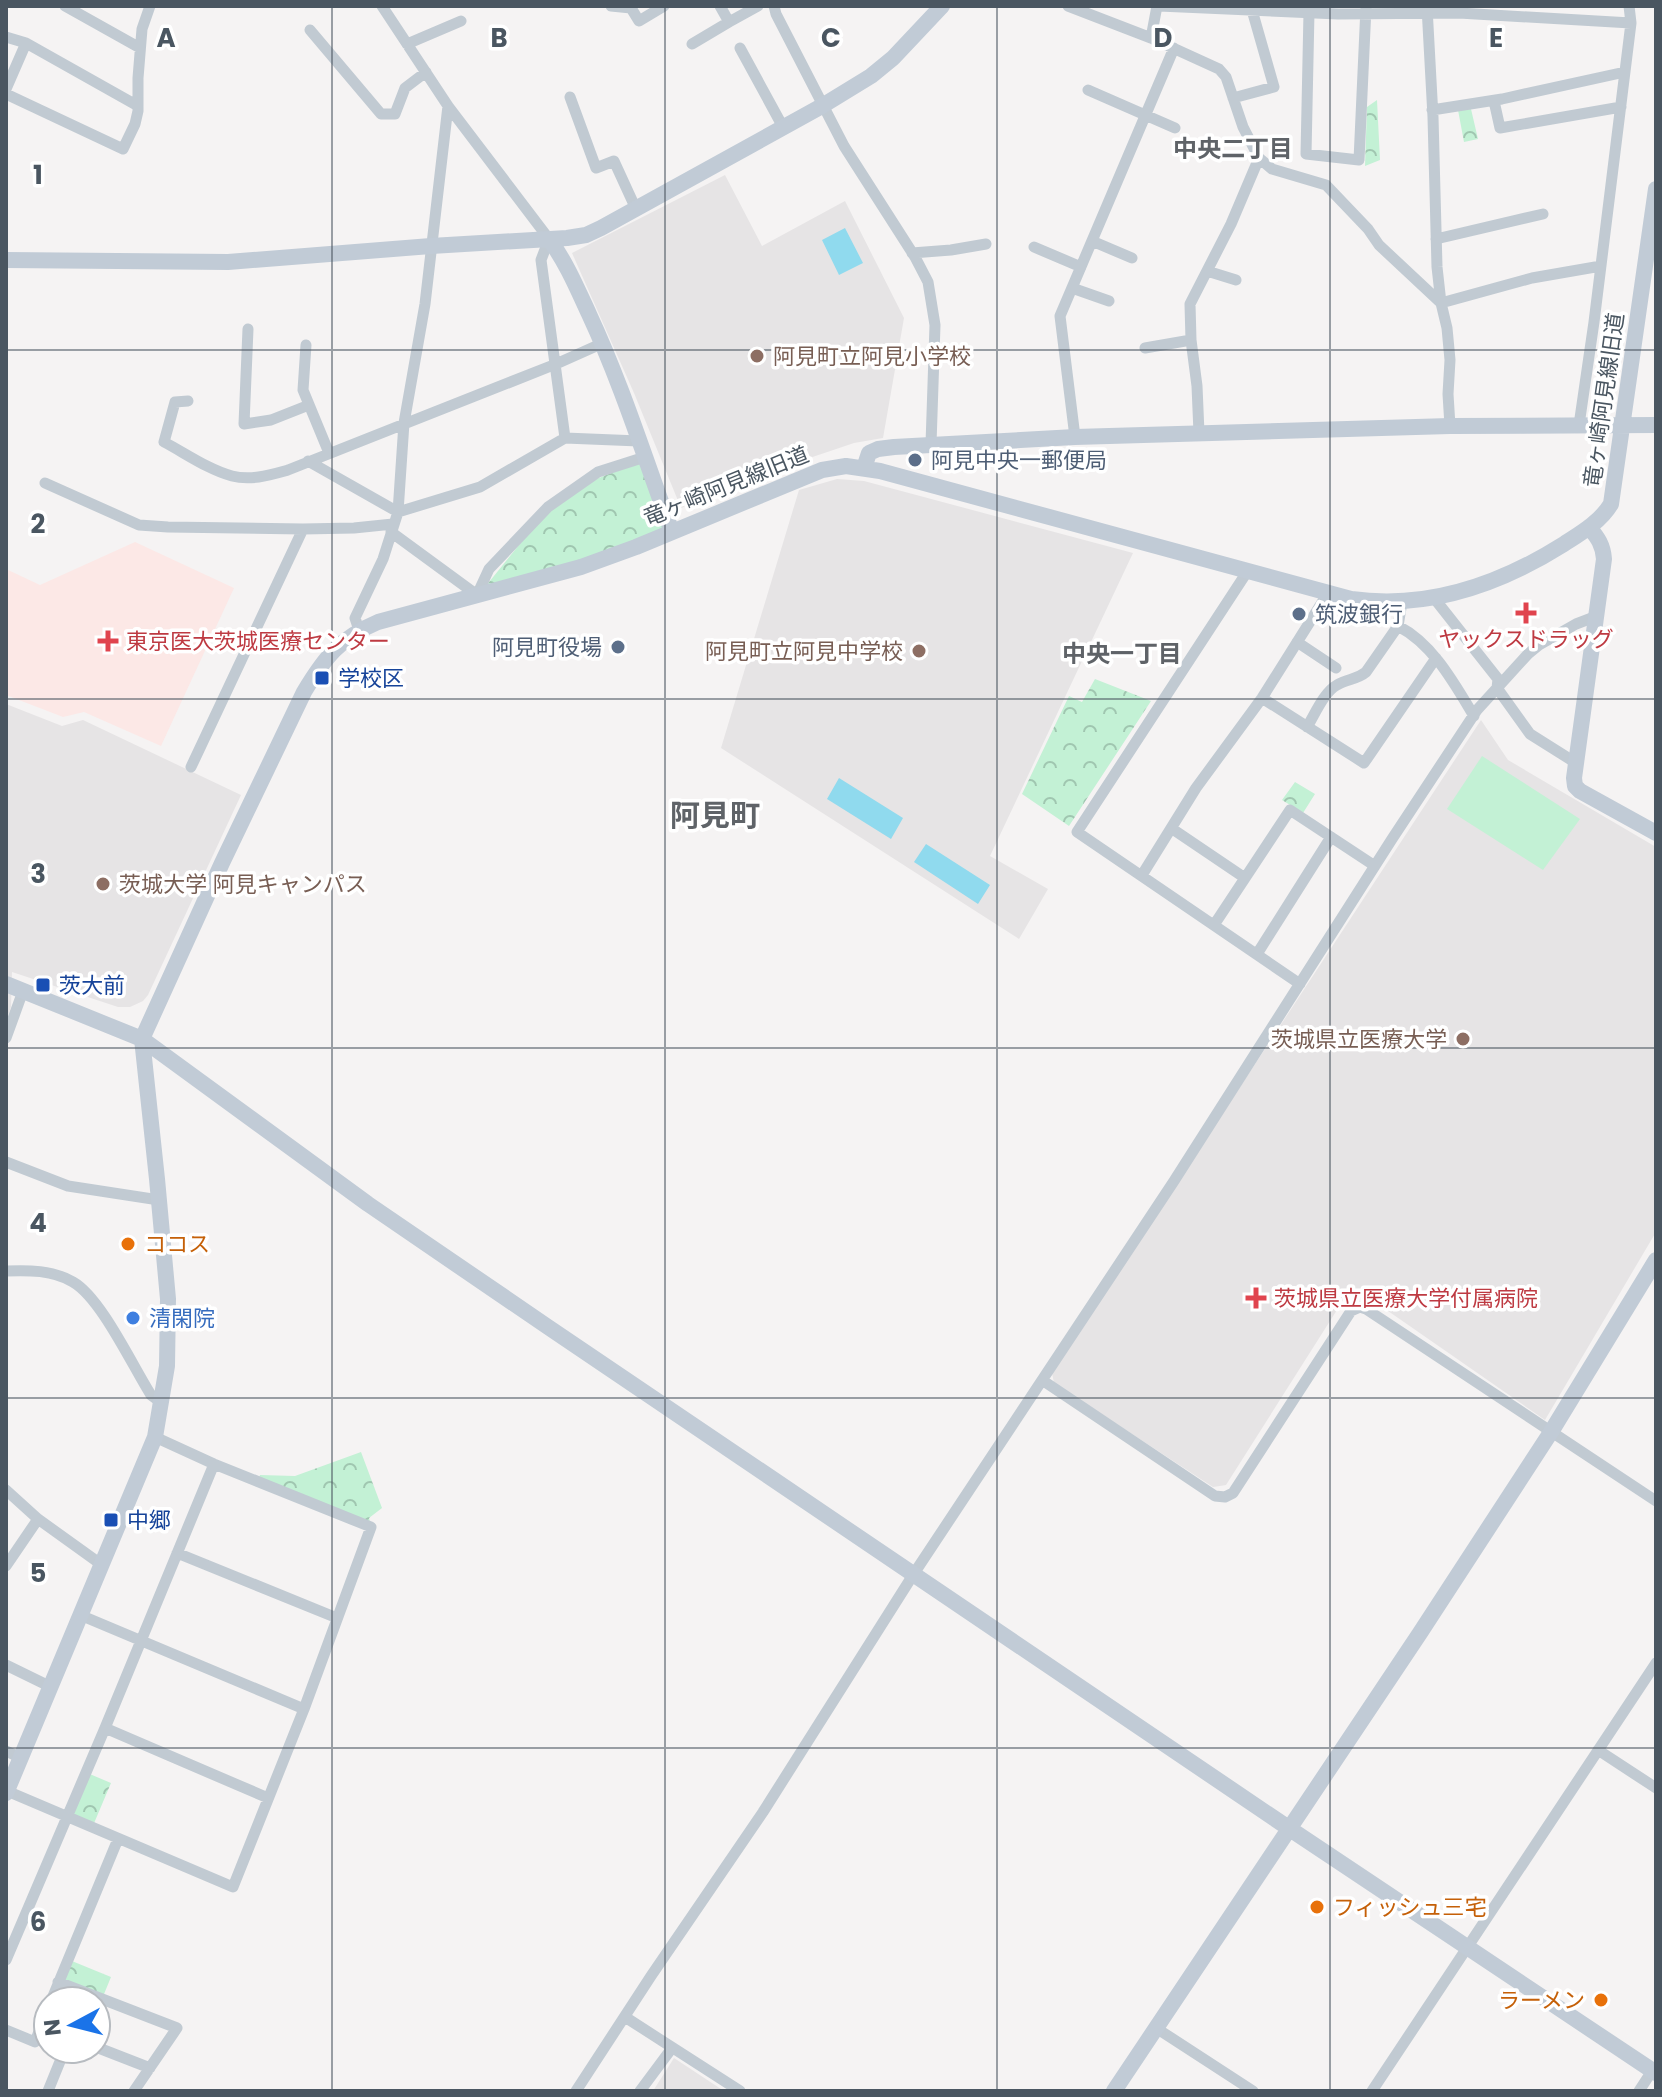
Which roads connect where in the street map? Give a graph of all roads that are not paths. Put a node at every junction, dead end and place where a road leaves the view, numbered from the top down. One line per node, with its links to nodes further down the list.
1 (65, 6): 29 (street)
2 (150, 6): 29 (street)
3 (382, 6): 27 (street)
4 (611, 6): 13 (street)
5 (664, 6): 13 (street)
6 (720, 6): 21 (street)
7 (758, 6): 21 (street)
8 (774, 6): 41 (street)
9 (942, 6): 41 (street)
10 (1068, 6): 25 (street)
11 (1158, 6): 14 (street); 25 (street)
12 (1629, 6): 22 (street)
13 (631, 7)
14 (1232, 8): 16 (street)
15 (1426, 9): 17 (street); 18 (street); 43 (street)
16 (1252, 10): 19 (street); 37 (street)
17 (1366, 10): 19 (street); 19 (street)
18 (1459, 10): 22 (street)
19 (1309, 12)
20 (461, 21): 27 (street)
21 (729, 22): 28 (street)
22 (1631, 23): 33 (street)
23 (310, 30): 32 (street)
24 (6, 37): 26 (street)
25 (1151, 38): 31 (street)
26 (26, 43): 35 (street); 39 (street)
27 (407, 44): 32 (street)
28 (692, 44)
29 (140, 48): 39 (street)
30 (740, 48): 45 (street)
31 (1174, 48): 37 (street); 44 (street)
32 (426, 72): 40 (street)
33 (1625, 72): 38 (street); 42 (street)
34 (1088, 90): 44 (street)
35 (6, 92): 39 (street)
36 (570, 97): 49 (street)
37 (1233, 98): 47 (street)
38 (1494, 101): 42 (street); 43 (street)
39 (138, 106)
40 (448, 106): 51 (street); 55 (street)
41 (822, 106): 45 (street); 57 (street)
42 (1621, 107): 60 (street)
43 (1432, 110): 52 (street)
44 (1145, 116): 46 (street); 53 (street)
45 (783, 127): 49 (street)
46 (1175, 128)
47 (1259, 158): 62 (street); 66 (street)
48 (1656, 189): 77 (street, 竜ヶ崎阿見線旧道)
49 (636, 209): 51 (street)
50 (1543, 214): 52 (street)
51 (549, 239): 55 (street); 69 (street); 72 (street)
52 (1436, 239): 66 (street)
53 (1092, 241): 58 (street); 61 (street)
54 (986, 244): 57 (street)
55 (431, 246): 59 (street); 75 (street)
56 (1034, 247): 61 (street)
57 (912, 253): 84 (street)
58 (1132, 258)
59 (6, 260)
60 (1601, 266): 66 (street); 76 (street)
61 (1081, 267): 64 (street)
62 (1207, 271): 63 (street); 68 (street)
63 (1236, 280)
64 (1072, 288): 65 (street); 81 (street)
65 (1109, 301)
66 (1441, 303): 79 (street)
67 (248, 329): 74 (street)
68 (1191, 340): 71 (street); 80 (street)
69 (603, 343): 72 (street); 83 (street)
70 (306, 345): 74 (street)
71 (1145, 348)
72 (556, 364): 75 (street); 82 (street)
73 (188, 401): 87 (street)
74 (309, 405): 85 (street)
75 (404, 423): 85 (street); 90 (street)
76 (1579, 425): 77 (street); 79 (street)
77 (1623, 425): 78 (street); 91 (street, 竜ヶ崎阿見線旧道)
78 (1656, 425)
79 (1450, 426): 80 (street)
80 (1199, 433): 81 (street)
81 (1075, 437): 84 (street)
82 (565, 438): 83 (street); 90 (street)
83 (639, 441): 86 (street)
84 (931, 444): 88 (street)
85 (329, 453): 87 (street)
86 (645, 457): 94 (street); 97 (street)
87 (308, 461): 90 (street)
88 (864, 468): 94 (street, 竜ヶ崎阿見線旧道); 95 (street, 竜ヶ崎阿見線旧道)
89 (45, 483): 93 (street)
90 (398, 512): 92 (street)
91 (1589, 527): 98 (street, 竜ヶ崎阿見線旧道); 100 (street)
92 (392, 528): 93 (street); 97 (street); 102 (street)
93 (303, 529): 111 (street)
94 (672, 532): 97 (street, 竜ヶ崎阿見線旧道)
95 (1247, 572): 96 (street, 竜ヶ崎阿見線旧道); 116 (street)
96 (1328, 593): 99 (street, 竜ヶ崎阿見線旧道); 103 (street)
97 (477, 595): 102 (street, 竜ヶ崎阿見線旧道)
98 (1434, 598): 99 (street, 竜ヶ崎阿見線旧道); 106 (street)
99 (1402, 602): 101 (street)
100 (1597, 616): 106 (street); 110 (street)
101 (1398, 626): 104 (street); 109 (street)
102 (359, 630): 124 (street, 竜ヶ崎阿見線旧道)
103 (1297, 642): 105 (street); 107 (street)
104 (1436, 658): 108 (street); 109 (street)
105 (1336, 668)
106 (1497, 688): 108 (street); 110 (street)
107 (1262, 698): 109 (street); 112 (street)
108 (1474, 716): 115 (street)
109 (1307, 727)
110 (1576, 763): 113 (street)
111 (191, 767)
112 (1171, 828): 116 (street); 117 (street)
113 (1656, 833)
114 (1331, 837): 115 (street); 117 (street); 119 (street)
115 (1375, 866): 121 (street)
116 (1142, 875): 118 (street)
117 (1245, 878): 118 (street)
118 (1214, 925): 119 (street)
119 (1257, 954): 121 (street)
120 (6, 984): 122 (street)
121 (1300, 984): 129 (street)
122 (23, 991): 123 (street); 124 (street)
123 (6, 1038)
124 (142, 1039): 126 (street); 140 (street)
125 (6, 1162): 126 (street)
126 (159, 1200): 130 (street)
127 (1656, 1260): 131 (street)
128 (6, 1271): 130 (street)
129 (1042, 1380): 131 (street); 140 (street)
130 (162, 1403): 132 (street)
131 (1551, 1432): 135 (street); 155 (street)
132 (155, 1437): 133 (street); 138 (street)
133 (214, 1464): 137 (street); 142 (street)
134 (6, 1490): 136 (street)
135 (1656, 1501)
136 (38, 1519): 138 (street); 139 (street)
137 (177, 1553): 142 (street); 143 (street)
138 (102, 1565): 141 (street)
139 (6, 1566)
140 (913, 1575): 155 (street); 161 (street)
141 (80, 1615): 143 (street); 146 (street)
142 (337, 1618): 147 (street)
143 (140, 1641): 147 (street); 148 (street)
144 (1656, 1663): 149 (street)
145 (6, 1665): 146 (street)
146 (51, 1687): 150 (street)
147 (304, 1709): 153 (street)
148 (105, 1728): 153 (street); 154 (street)
149 (1598, 1750): 151 (street); 157 (street)
150 (13, 1754): 152 (street)
151 (1656, 1788)
152 (6, 1792): 154 (street)
153 (268, 1798): 156 (street)
154 (66, 1817): 156 (street); 158 (street)
155 (1290, 1829): 157 (street); 162 (street)
156 (118, 1839): 159 (street)
157 (1467, 1946): 169 (street); 178 (street)
158 (6, 1960)
159 (58, 1982): 160 (street); 168 (street)
160 (57, 1985)
161 (625, 2017): 165 (street); 173 (street)
162 (1156, 2028): 176 (street); 177 (street)
163 (6, 2030): 164 (street)
164 (32, 2041)
165 (672, 2048): 174 (street); 175 (street)
166 (112, 2053): 168 (street)
167 (58, 2065): 170 (street)
168 (150, 2068): 172 (street)
169 (1654, 2072): 179 (street)
170 (49, 2088): 171 (street)
171 (64, 2091)
172 (134, 2091)
173 (576, 2091)
174 (640, 2091)
175 (740, 2091)
176 (1114, 2091)
177 (1253, 2091)
178 (1372, 2091)
179 (1639, 2091)

